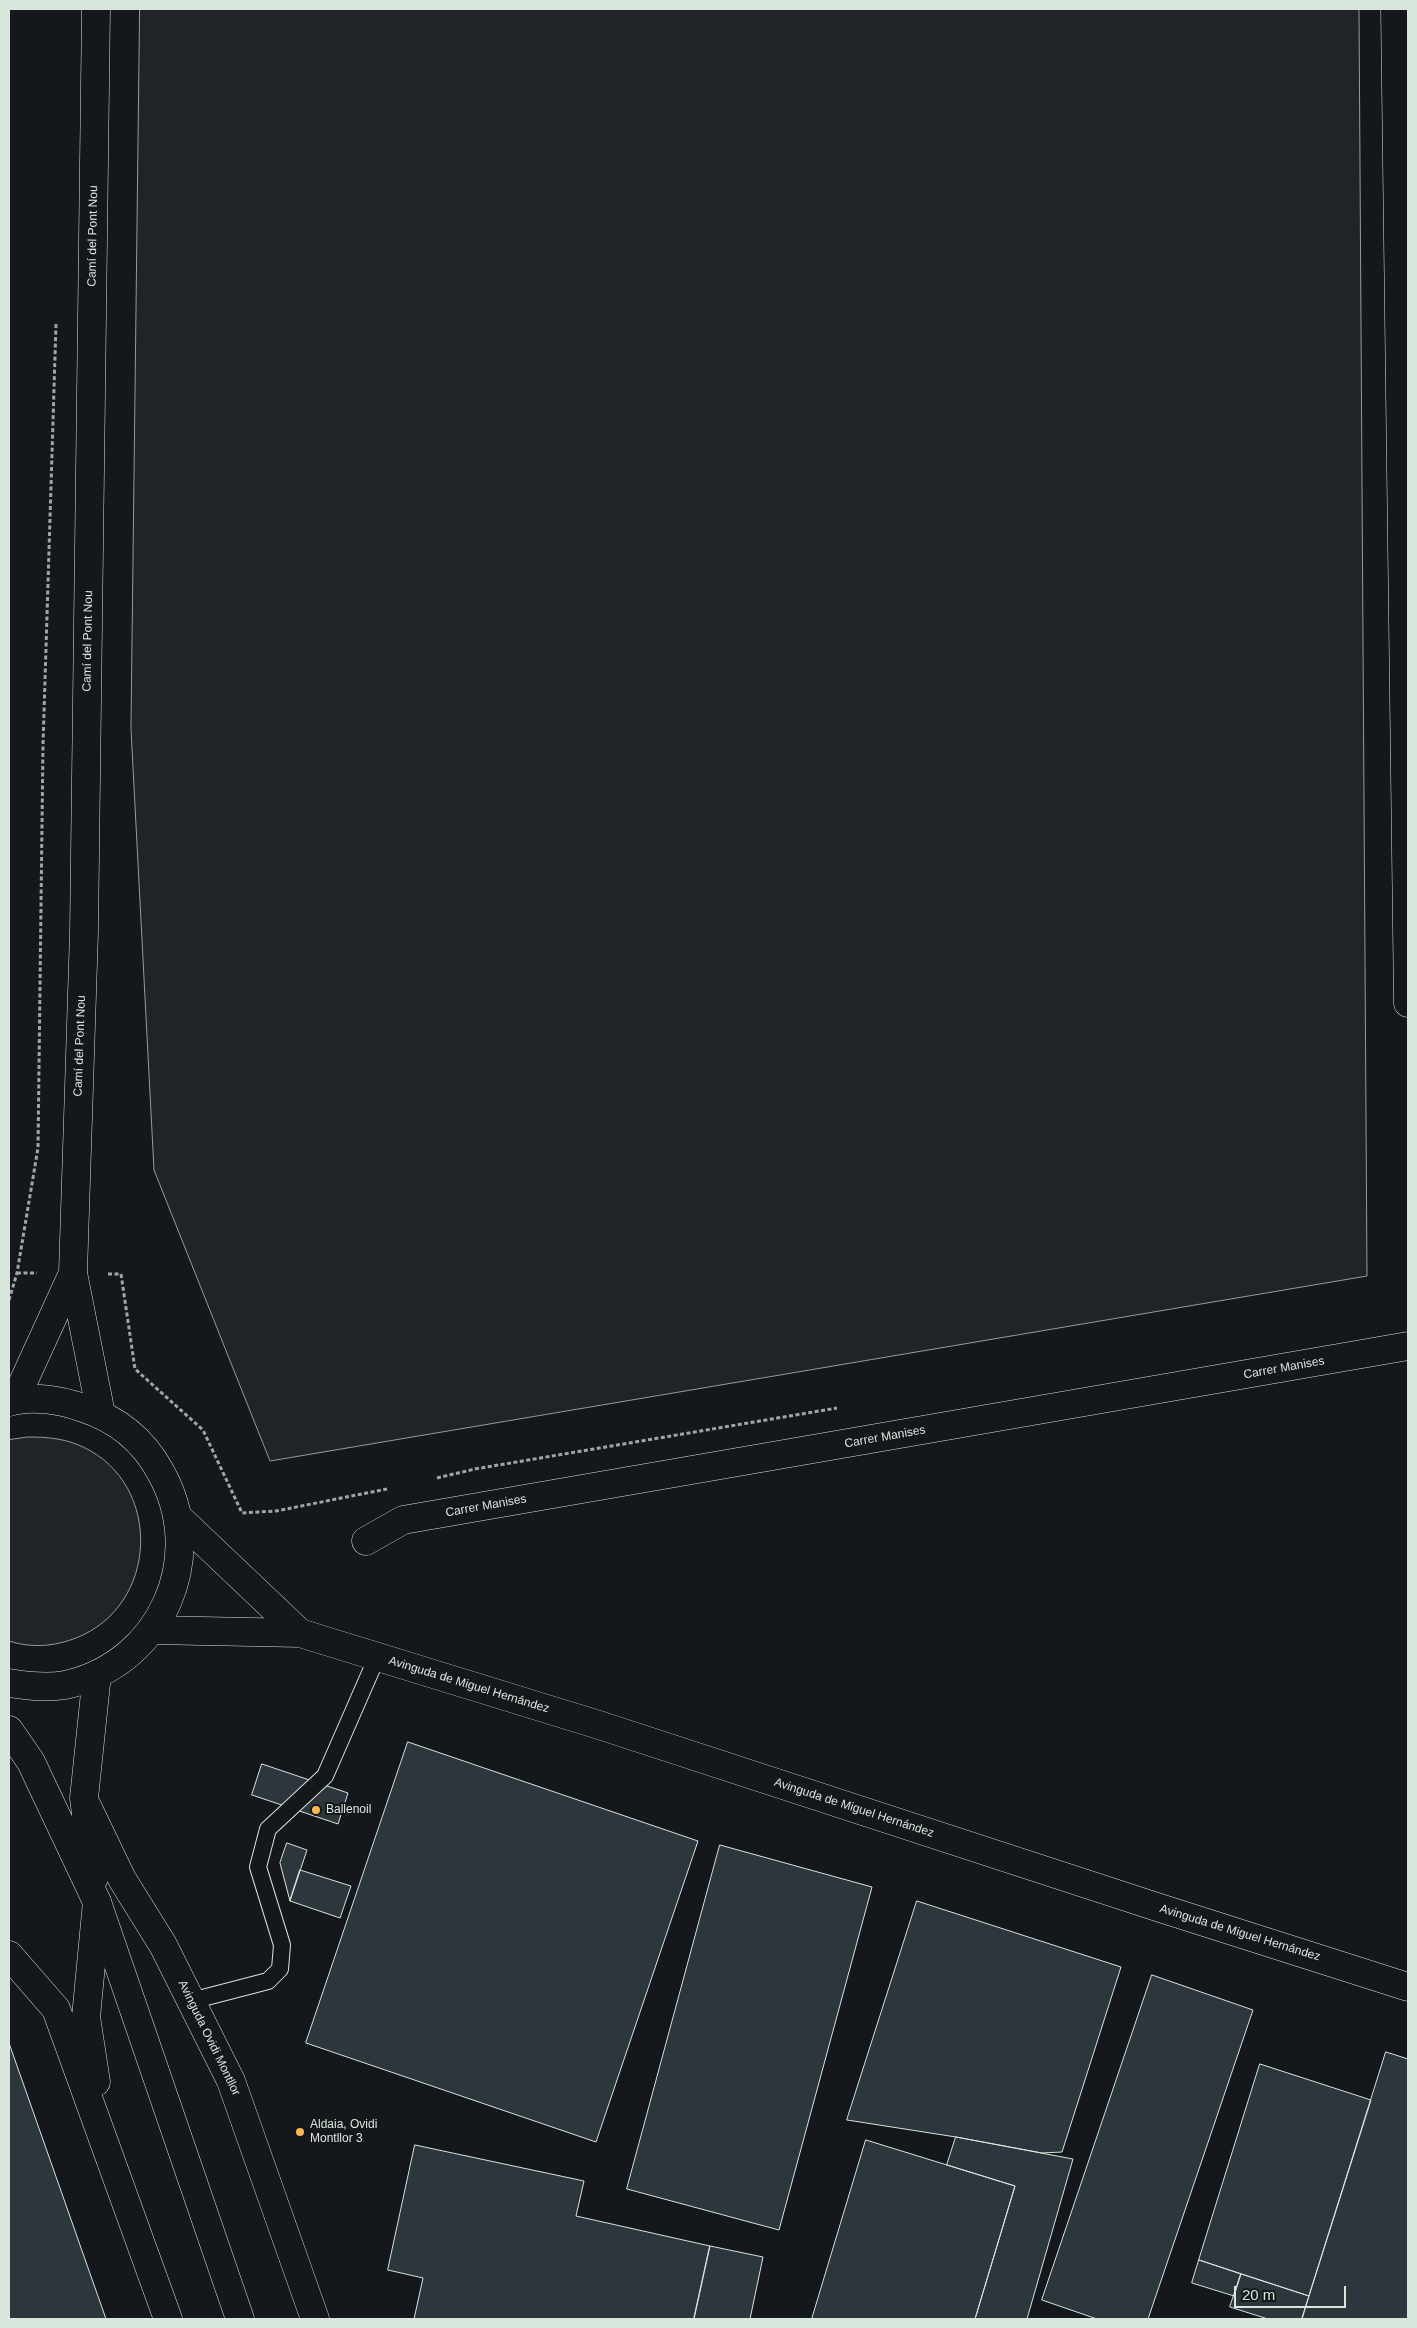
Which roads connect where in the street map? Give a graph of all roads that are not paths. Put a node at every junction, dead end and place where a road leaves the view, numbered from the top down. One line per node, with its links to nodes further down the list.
1 (96, 9): 5 (street, Camí del Pont Nou)
2 (1395, 9): 3 (street)
3 (1404, 353): 4 (street)
4 (1408, 1003)
5 (73, 1273): 7 (street, Camí del Pont Nou); 8 (street, Camí del Pont Nou)
6 (1408, 1346): 10 (street, Carrer Manises)
7 (12, 1401): 8 (street)
8 (101, 1414): 9 (street)
9 (179, 1518): 11 (street); 12 (street, Avinguda de Miguel Hernández)
10 (366, 1541)
11 (152, 1630): 12 (street, Avinguda de Miguel Hernández); 14 (street)
12 (300, 1633): 13 (street, Avinguda de Miguel Hernández)
13 (377, 1657): 20 (street, Avinguda de Miguel Hernández); 21 (lane)
14 (97, 1674): 15 (street); 17 (street)
15 (9, 1683)
16 (9, 1730): 18 (street)
17 (84, 1798): 18 (street); 21 (street, Avinguda Ovidi Montllor)
18 (97, 1902): 22 (street); 24 (street)
19 (9, 1955): 22 (street)
20 (1408, 1986)
21 (191, 2001): 25 (street, Avinguda Ovidi Montllor)
22 (104, 2140): 23 (street)
23 (168, 2319)
24 (240, 2319)
25 (316, 2319)

